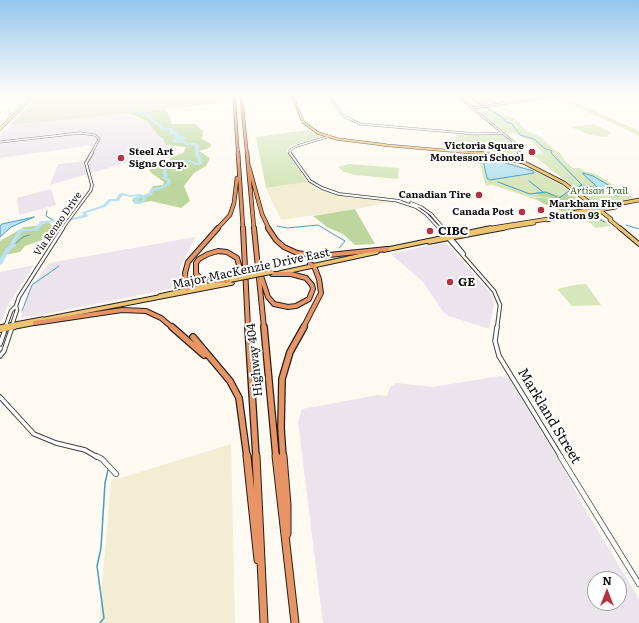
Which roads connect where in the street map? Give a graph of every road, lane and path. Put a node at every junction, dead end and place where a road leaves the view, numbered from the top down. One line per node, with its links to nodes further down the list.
1 (236, 124): 9 (highway, Highway 404)
2 (244, 124): 11 (highway, Highway 404)
3 (307, 124): 7 (main road)
4 (363, 124): 6 (street)
5 (492, 124): 6 (street)
6 (503, 133): 10 (street)
7 (328, 136): 10 (main road); 14 (street, Markland Street)
8 (0, 143): 23 (street, Via Renzo Drive)
9 (238, 149): 21 (highway, Highway 404); 22 (highway)
10 (514, 160): 13 (main road)
11 (247, 162): 16 (highway); 18 (highway, Highway 404)
12 (639, 200): 13 (main road, Major MacKenzie Drive East)
13 (597, 209): 14 (main road, Major MacKenzie Drive East); 15 (main road)
14 (449, 238): 16 (main road, Major MacKenzie Drive East); 37 (street, Markland Street)
15 (639, 244)
16 (387, 250): 17 (main road, Major MacKenzie Drive East)
17 (312, 265): 19 (main road, Major MacKenzie Drive East); 35 (highway)
18 (259, 270): 19 (highway); 35 (highway, Highway 404)
19 (272, 273): 20 (main road, Major MacKenzie Drive East, bridge)
20 (231, 282): 21 (highway); 22 (main road, Major MacKenzie Drive East)
21 (245, 288): 36 (highway, Highway 404)
22 (188, 290): 24 (main road, Major MacKenzie Drive East)
23 (16, 306): 26 (street, Via Renzo Drive); 28 (street, Via Renzo Drive)
24 (46, 319): 25 (main road, Major MacKenzie Drive East); 26 (main road, Major MacKenzie Drive East)
25 (35, 324): 26 (main road, Major MacKenzie Drive East); 32 (highway)
26 (12, 326): 28 (main road, Major MacKenzie Drive East); 31 (street, Via Renzo Drive)
27 (0, 327): 28 (main road, Major MacKenzie Drive East)
28 (4, 328): 30 (street, Via Renzo Drive)
29 (193, 337): 32 (highway)
30 (0, 344)
31 (0, 356)
32 (220, 369): 36 (highway)
33 (0, 397): 34 (street)
34 (116, 474)
35 (287, 544): 39 (highway, Highway 404)
36 (260, 571): 38 (highway, Highway 404)
37 (639, 584)
38 (264, 623)
39 (295, 623)

